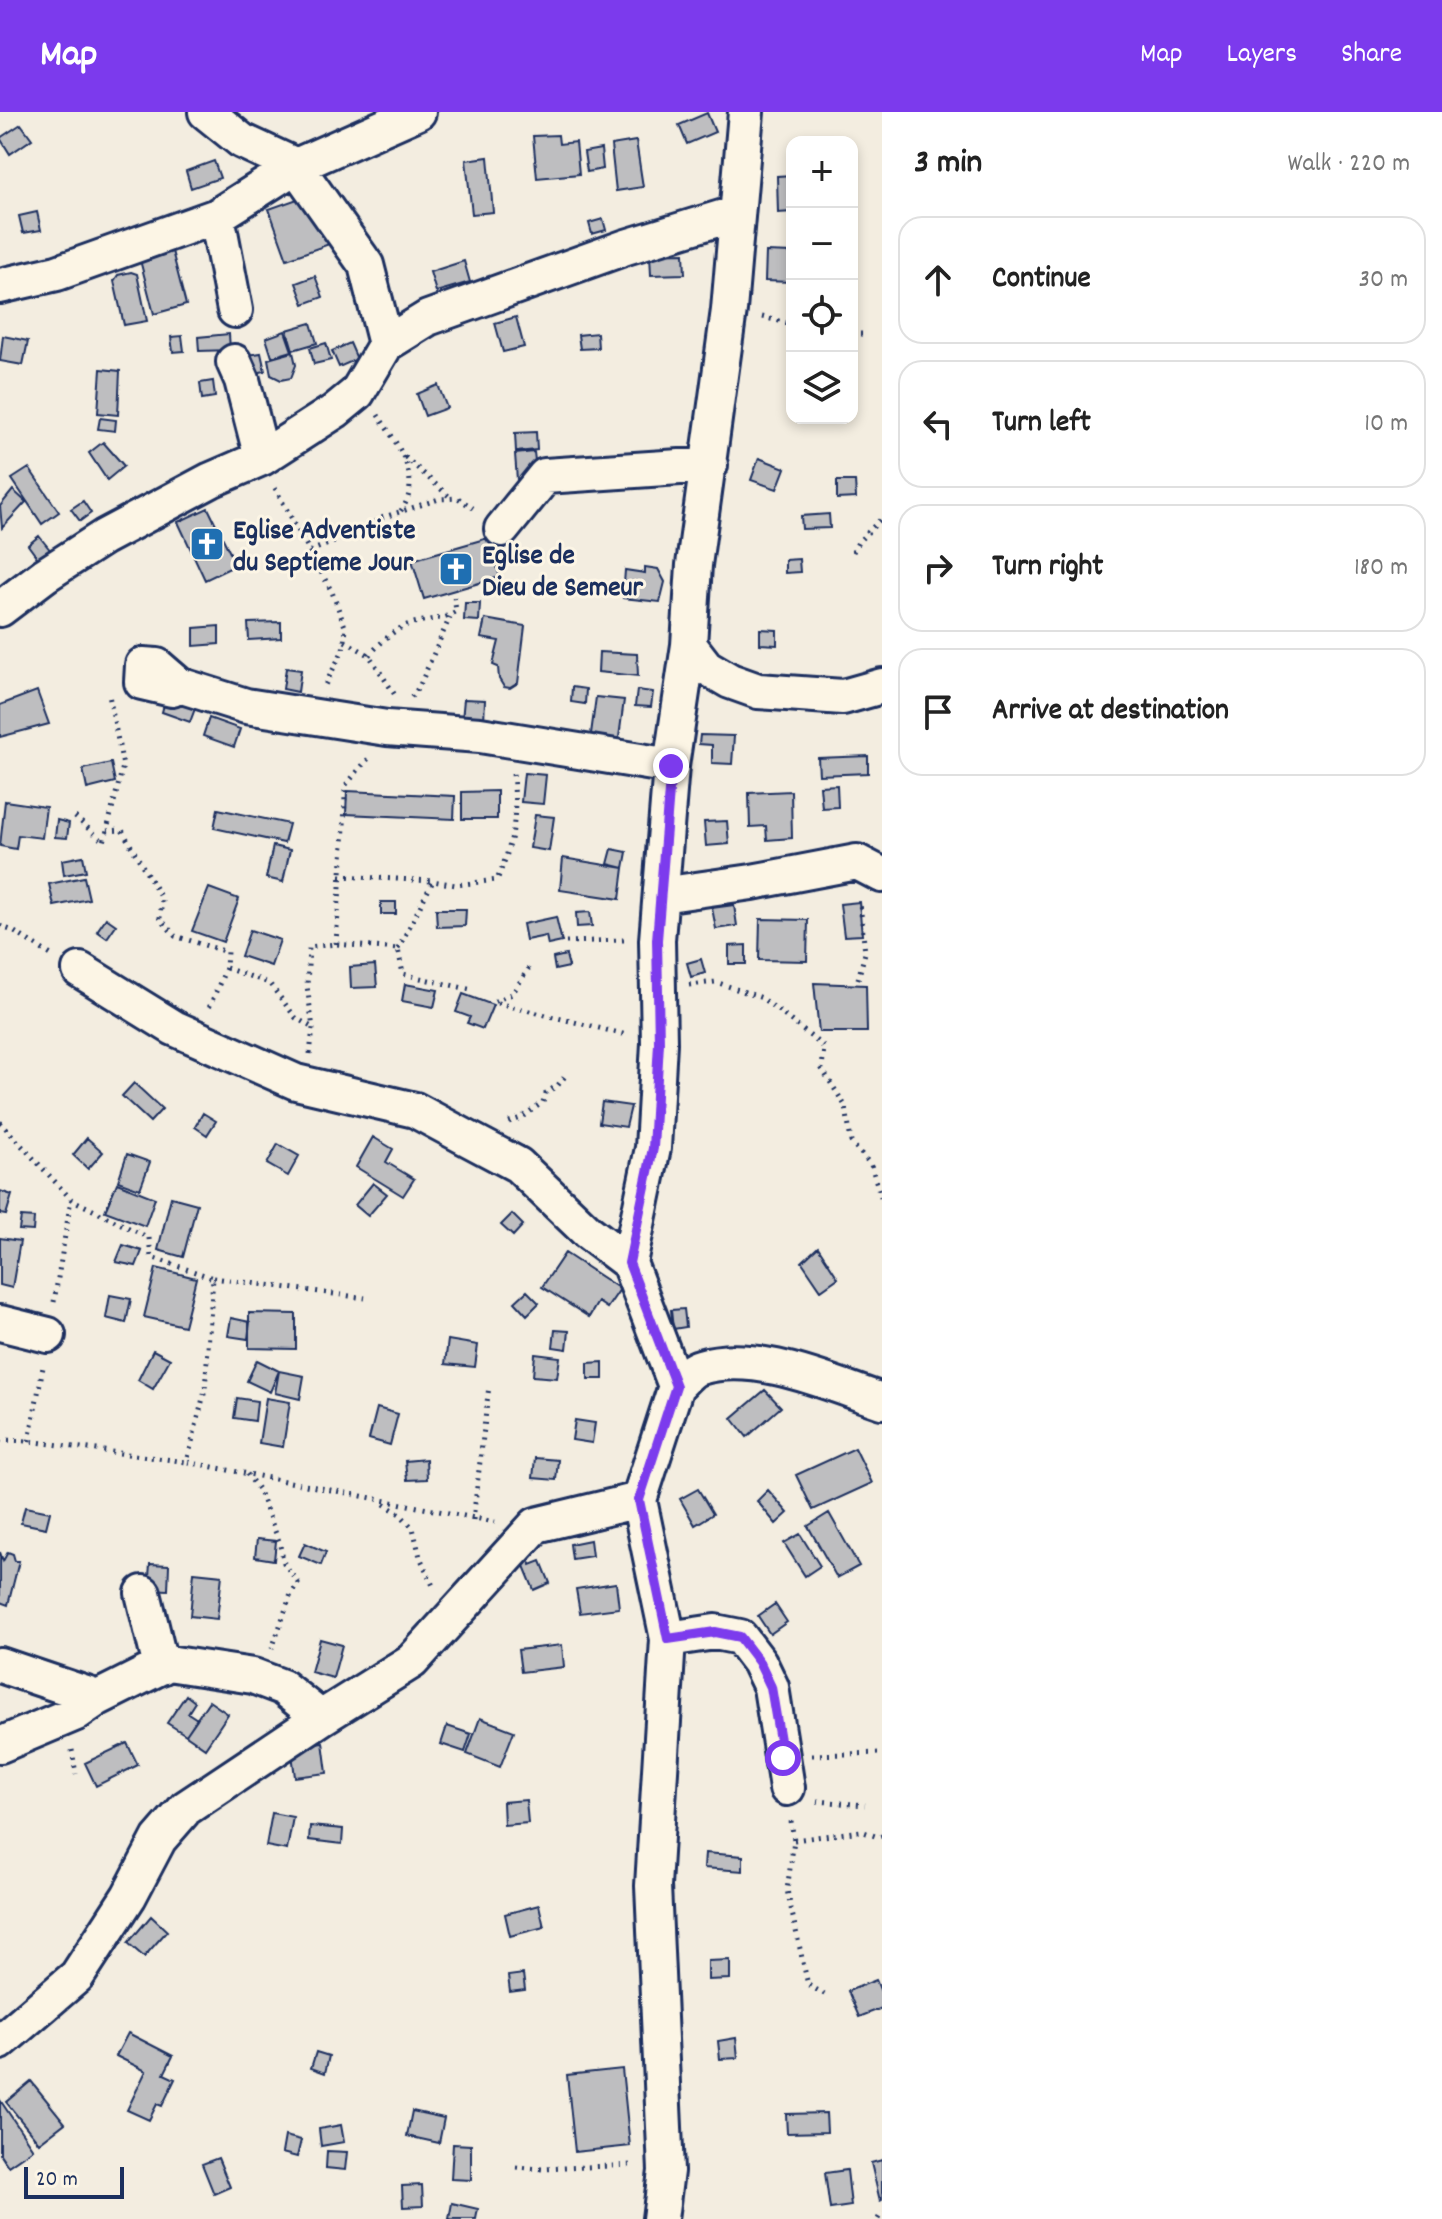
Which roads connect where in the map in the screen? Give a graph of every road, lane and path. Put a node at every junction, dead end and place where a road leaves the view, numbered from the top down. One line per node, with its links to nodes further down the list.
1 (206, 112): 4 (street)
2 (418, 112): 4 (street)
3 (746, 112): 5 (street)
4 (296, 166): 6 (street); 11 (street)
5 (737, 213): 11 (street); 16 (street)
6 (217, 216): 7 (street); 8 (street)
7 (0, 286)
8 (235, 310)
9 (858, 334): 10 (path)
10 (866, 334)
11 (386, 344): 13 (street)
12 (234, 362): 15 (street)
13 (357, 393): 14 (path); 15 (street)
14 (403, 456): 17 (path); 19 (path)
15 (262, 458): 22 (path); 25 (street)
16 (710, 465): 21 (street); 28 (street)
17 (452, 499): 18 (path); 19 (path)
18 (473, 508)
19 (398, 514): 22 (path)
20 (882, 518): 23 (path)
21 (502, 529)
22 (310, 551): 27 (path)
23 (853, 552)
24 (454, 596): 26 (path)
25 (0, 609)
26 (450, 616): 29 (path); 33 (path)
27 (345, 641): 29 (path); 32 (path)
28 (689, 645): 31 (street); 35 (street)
29 (369, 655): 33 (path)
30 (157, 686): 32 (street); 37 (path)
31 (882, 686)
32 (312, 716): 33 (street)
33 (396, 721): 34 (street); 39 (path)
34 (509, 740): 35 (street); 40 (path)
35 (671, 766): 41 (street)
36 (75, 817): 37 (path)
37 (107, 831): 47 (path)
38 (874, 864): 41 (street); 50 (path)
39 (340, 876): 40 (path); 45 (path)
40 (433, 881): 46 (path)
41 (661, 895): 43 (street)
42 (0, 926): 49 (path)
43 (657, 940): 44 (path); 51 (street)
44 (566, 942)
45 (336, 944): 46 (path); 53 (path)
46 (398, 949): 52 (path)
47 (226, 968): 53 (path); 54 (path)
48 (529, 968): 55 (path)
49 (80, 970): 54 (street)
50 (858, 979)
51 (658, 987): 55 (street); 60 (path)
52 (472, 990)
53 (313, 1028): 57 (path)
54 (190, 1034): 57 (street)
55 (659, 1043): 61 (street)
56 (566, 1075): 59 (path)
57 (296, 1082): 59 (street)
58 (0, 1122): 62 (path)
59 (467, 1138): 61 (street)
60 (882, 1201)
61 (629, 1263): 67 (street)
62 (213, 1278): 63 (path); 70 (path)
63 (365, 1298)
64 (0, 1323): 65 (street)
65 (48, 1335)
66 (489, 1386): 74 (path)
67 (676, 1386): 68 (street); 72 (street)
68 (882, 1401)
69 (0, 1440): 70 (path)
70 (187, 1462): 71 (path)
71 (247, 1474): 73 (path); 81 (path)
72 (639, 1500): 75 (street); 78 (street)
73 (380, 1501): 74 (path); 77 (path)
74 (473, 1520): 75 (path)
75 (536, 1525): 77 (street)
76 (143, 1593): 80 (street)
77 (447, 1623): 83 (street)
78 (668, 1639): 86 (street); 92 (street)
79 (0, 1665): 82 (street)
80 (161, 1667): 81 (street); 82 (street)
81 (253, 1676): 83 (street)
82 (98, 1698): 84 (street)
83 (321, 1718): 91 (street)
84 (0, 1745)
85 (882, 1753): 86 (path)
86 (786, 1781): 87 (path); 89 (path)
87 (865, 1805)
88 (882, 1836): 89 (path)
89 (794, 1840): 90 (path)
90 (828, 1996)
91 (0, 2042)
92 (665, 2162): 93 (path); 95 (street)
93 (516, 2167)
94 (882, 2212): 96 (path)
95 (660, 2219)
96 (878, 2219)

